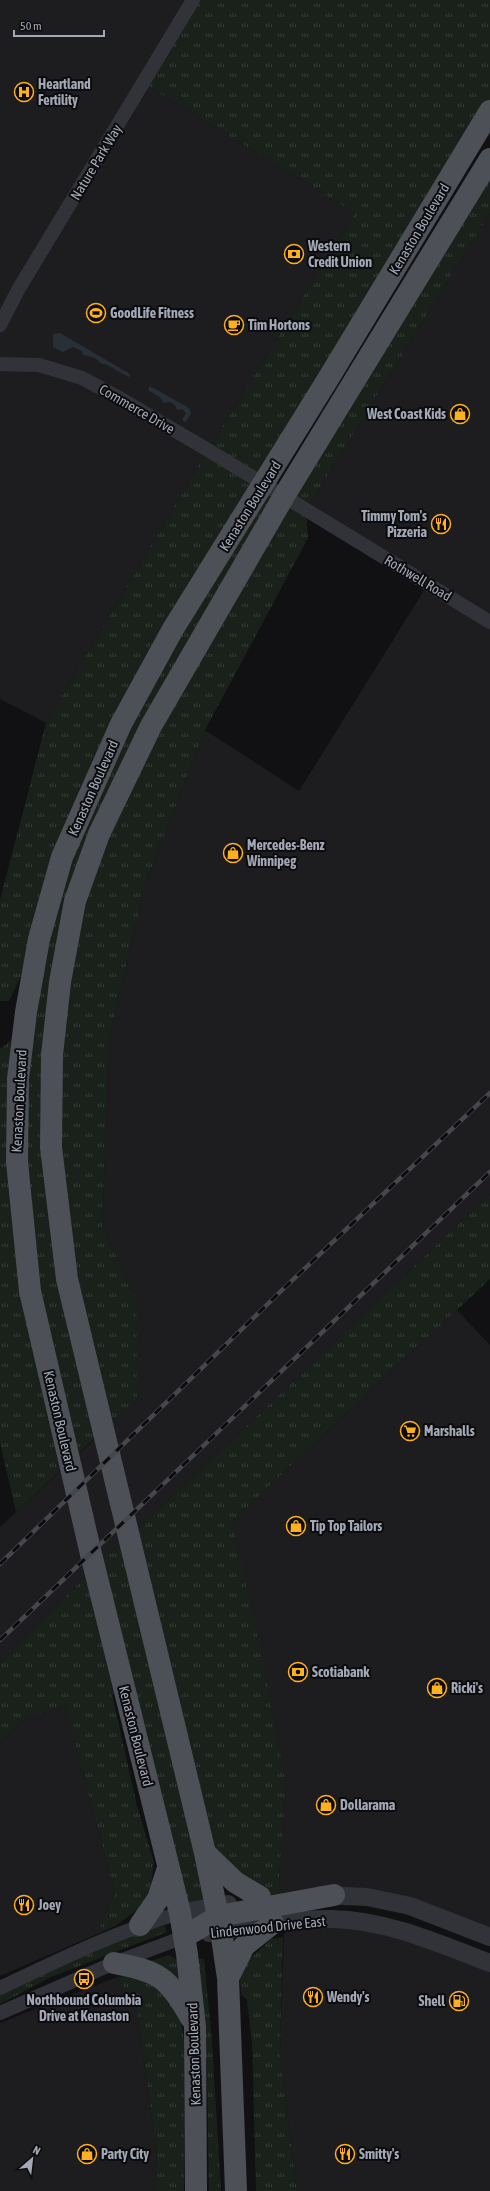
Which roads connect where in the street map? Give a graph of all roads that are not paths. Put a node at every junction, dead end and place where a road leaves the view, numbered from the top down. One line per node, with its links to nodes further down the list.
1 (193, 0): 4 (street, Nature Park Way)
2 (490, 112): 6 (main road, Kenaston Boulevard)
3 (490, 159): 7 (main road, Kenaston Boulevard)
4 (0, 325)
5 (0, 364): 6 (street, Commerce Drive)
6 (263, 484): 7 (street, Rothwell Road); 10 (main road, Kenaston Boulevard)
7 (284, 496): 8 (street, Rothwell Road); 9 (main road, Kenaston Boulevard)
8 (490, 622)
9 (205, 1853): 12 (main road); 14 (main road, Kenaston Boulevard)
10 (168, 1868): 13 (main road, Kenaston Boulevard); 16 (main road)
11 (334, 1895): 12 (street, Lindenwood Drive East); 14 (main road); 18 (street, Lindenwood Drive East)
12 (260, 1897): 14 (street, Lindenwood Drive East)
13 (180, 1913): 14 (street, Lindenwood Drive East); 16 (street); 17 (main road, Kenaston Boulevard)
14 (219, 1917): 15 (street, Lindenwood Drive East); 17 (main road); 21 (main road, Kenaston Boulevard)
15 (273, 1923): 20 (street, Lindenwood Drive East); 21 (main road)
16 (140, 1925): 22 (street)
17 (184, 1937): 19 (street); 24 (main road, Kenaston Boulevard)
18 (490, 1938)
19 (114, 1963): 23 (street); 24 (main road)
20 (490, 1963)
21 (228, 1978): 26 (main road, Kenaston Boulevard)
22 (0, 1988)
23 (0, 2013)
24 (195, 2027): 25 (main road, Kenaston Boulevard)
25 (196, 2191)
26 (236, 2191)

